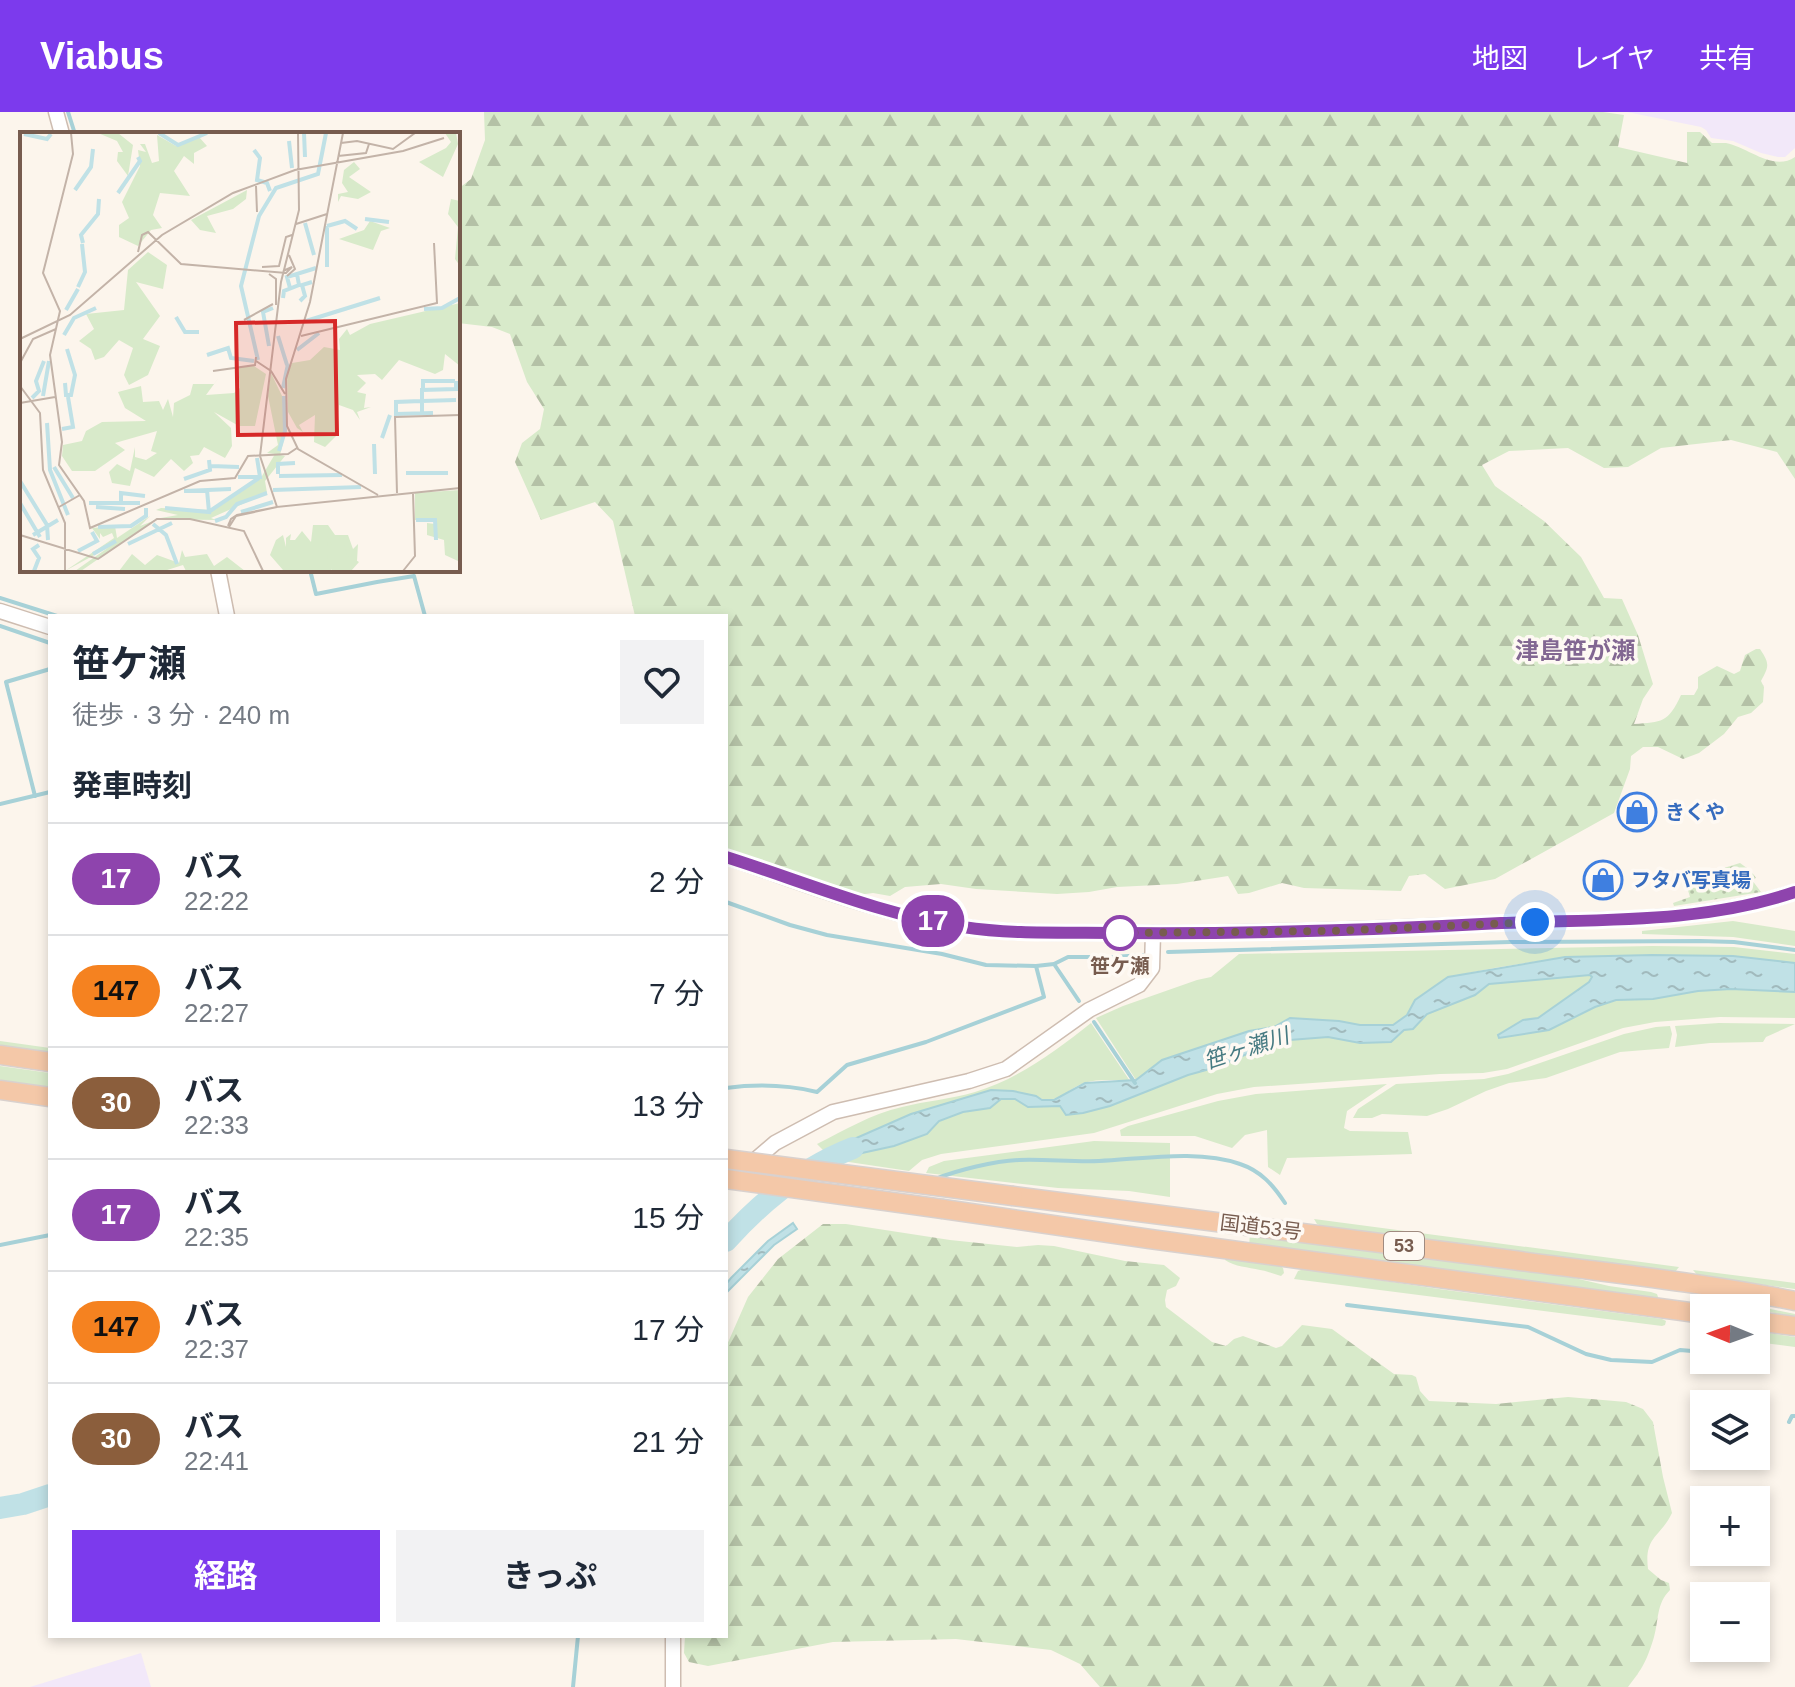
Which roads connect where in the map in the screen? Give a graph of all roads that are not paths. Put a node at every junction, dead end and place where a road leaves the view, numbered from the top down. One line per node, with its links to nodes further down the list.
1 (56, 112): 2 (street)
2 (61, 132)
3 (218, 572): 5 (street)
4 (0, 611): 6 (street)
5 (227, 614)
6 (48, 626)
7 (728, 858): 9 (street)
8 (1795, 892): 9 (street)
9 (1153, 933): 16 (street)
10 (0, 1055): 11 (highway)
11 (48, 1062)
12 (0, 1090): 13 (highway)
13 (48, 1097)
14 (728, 1159): 17 (highway, 国道53号 / 53, bridge)
15 (728, 1179): 18 (highway, 国道53号 / 53, bridge)
16 (728, 1184)
17 (1795, 1301)
18 (1690, 1312)
19 (1770, 1323): 20 (highway)
20 (1795, 1326)
21 (673, 1638): 22 (street)
22 (673, 1687)

